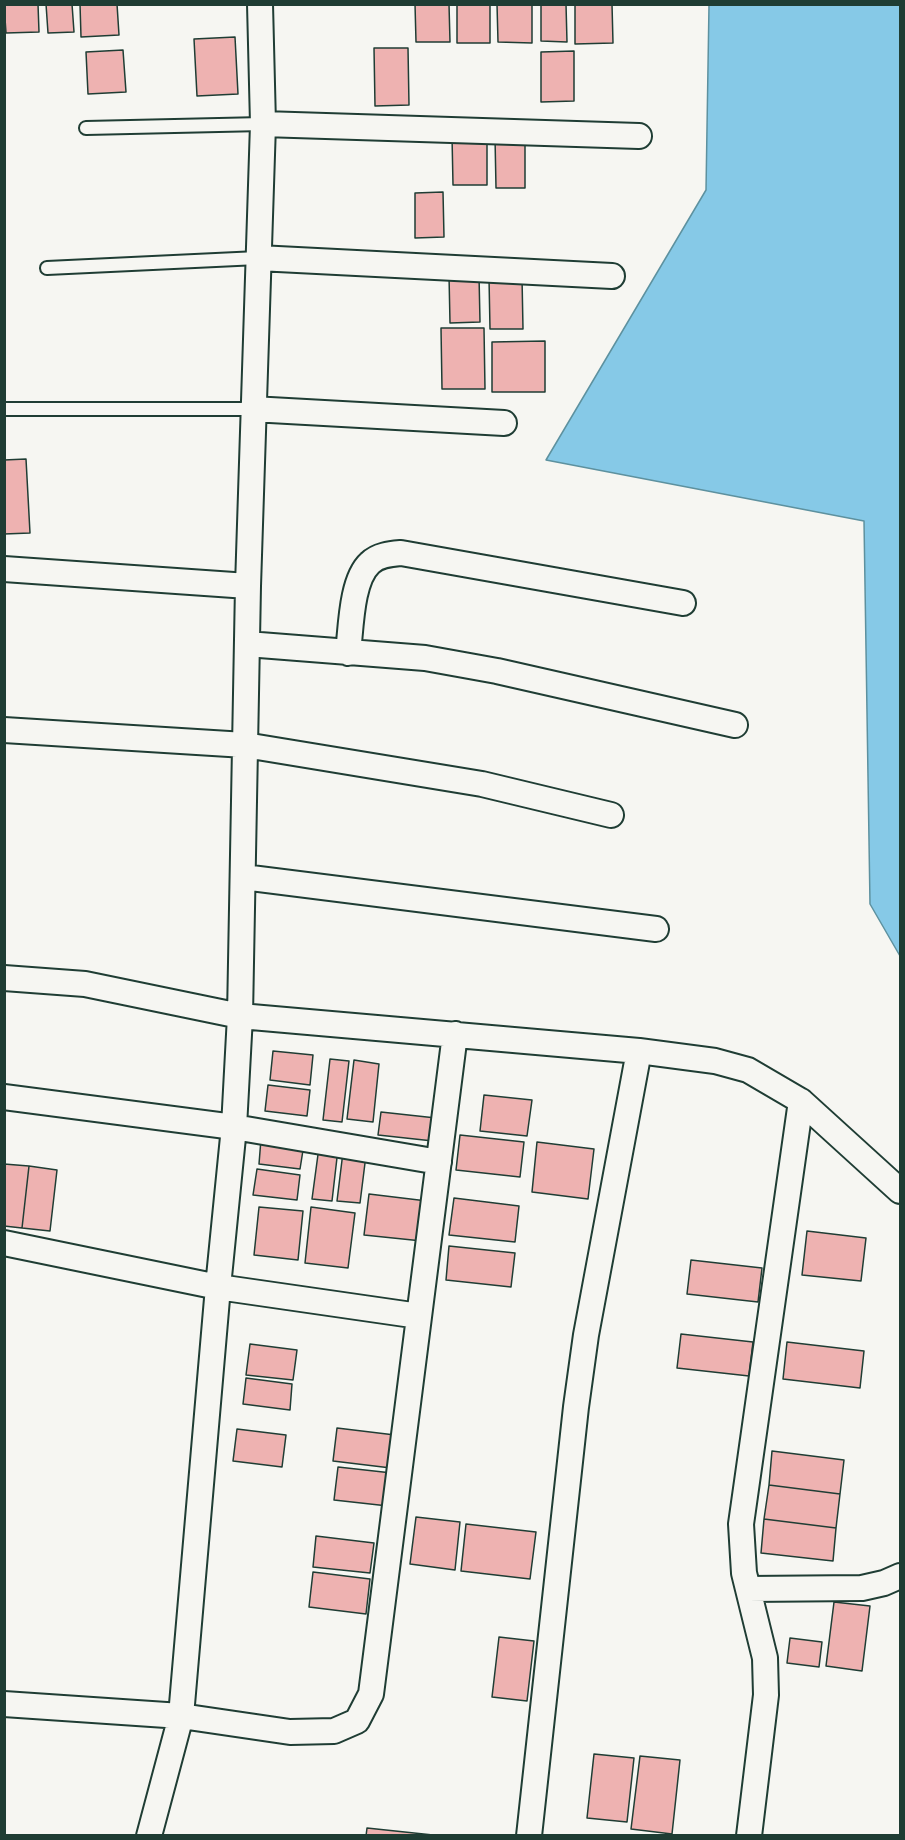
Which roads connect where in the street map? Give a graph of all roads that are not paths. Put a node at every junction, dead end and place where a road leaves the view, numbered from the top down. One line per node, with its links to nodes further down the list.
1 (260, 4): 2 (street)
2 (262, 123): 3 (lane); 4 (street); 5 (street)
3 (86, 128)
4 (639, 136)
5 (258, 258): 6 (lane); 7 (street); 9 (street)
6 (47, 268)
7 (612, 276)
8 (4, 409): 9 (lane)
9 (252, 409): 10 (street); 12 (street)
10 (504, 423)
11 (4, 569): 12 (street)
12 (248, 586): 14 (street)
13 (682, 603): 15 (street)
14 (247, 644): 15 (street); 18 (street)
15 (348, 653): 16 (street)
16 (735, 725)
17 (4, 730): 18 (street)
18 (245, 744): 19 (street); 20 (street)
19 (611, 815)
20 (243, 877): 21 (street); 23 (street)
21 (656, 929)
22 (4, 978): 23 (street)
23 (240, 1016): 24 (street); 28 (street)
24 (455, 1034): 25 (street); 29 (street)
25 (639, 1051): 27 (street); 39 (street)
26 (4, 1097): 28 (street)
27 (801, 1101): 30 (street); 35 (street)
28 (234, 1127): 29 (street); 32 (street)
29 (439, 1162): 33 (street)
30 (900, 1191)
31 (4, 1243): 32 (street)
32 (218, 1287): 33 (street); 37 (street)
33 (419, 1316): 37 (street)
34 (900, 1576): 35 (street)
35 (748, 1589): 40 (street)
36 (4, 1704): 37 (street)
37 (181, 1716): 38 (street)
38 (149, 1836)
39 (529, 1836)
40 (749, 1836)

